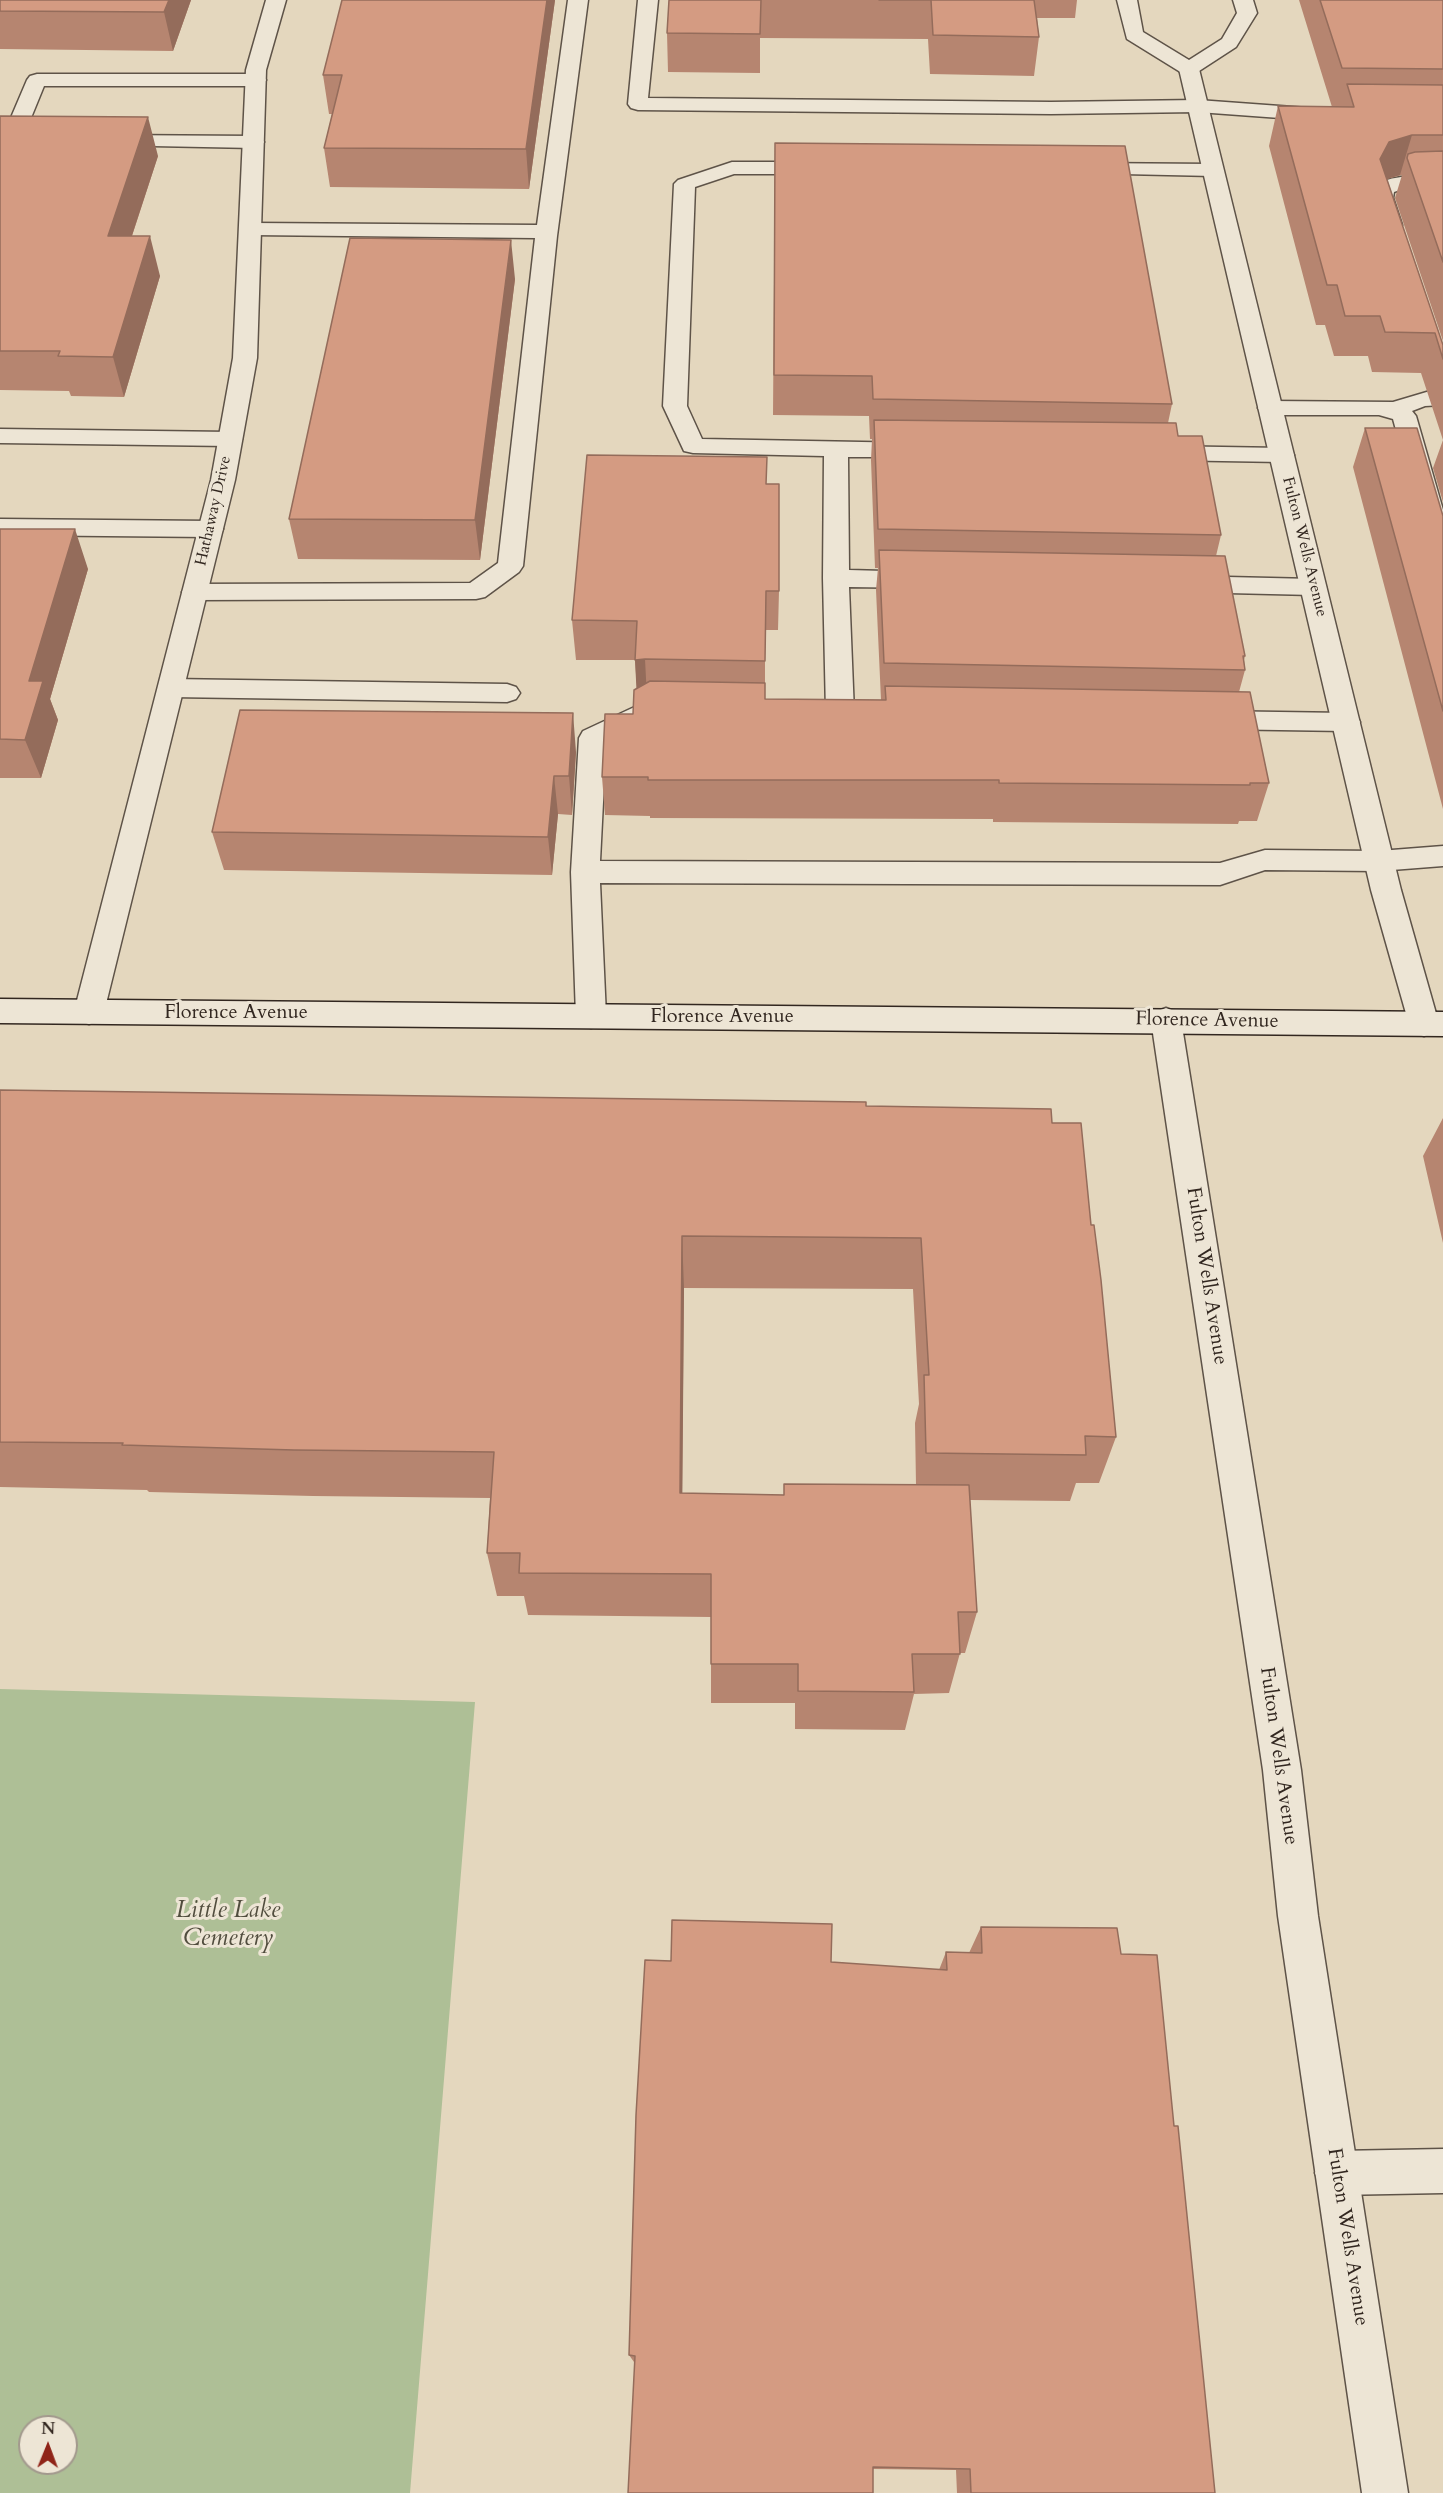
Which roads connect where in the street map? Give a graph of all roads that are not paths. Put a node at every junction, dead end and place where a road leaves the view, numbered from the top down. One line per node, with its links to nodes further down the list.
1 (276, 0): 7 (street, Hathaway Drive)
2 (578, 0): 18 (street)
3 (648, 0): 8 (street)
4 (1127, 0): 6 (street)
5 (1243, 0): 6 (street)
6 (1189, 69): 8 (street, Fulton Wells Avenue)
7 (256, 80): 10 (street); 12 (street, Hathaway Drive)
8 (1198, 106): 9 (street); 15 (street, Fulton Wells Avenue)
9 (1340, 115)
10 (45, 141)
11 (92, 141): 12 (street)
12 (254, 142): 17 (street, Hathaway Drive)
13 (838, 168): 25 (street)
14 (1061, 169): 15 (street)
15 (1213, 170): 21 (street, Fulton Wells Avenue)
16 (1443, 183): 19 (street)
17 (252, 229): 18 (street); 24 (street, Hathaway Drive)
18 (546, 232): 36 (street)
19 (1396, 242)
20 (1443, 398): 22 (street)
21 (1270, 408): 22 (street); 28 (street, Fulton Wells Avenue)
22 (1396, 410): 31 (street)
23 (0, 436): 24 (street)
24 (230, 439): 30 (street, Hathaway Drive)
25 (837, 449): 26 (street); 32 (street)
26 (942, 450)
27 (1141, 453): 28 (street)
28 (1282, 455): 35 (street, Fulton Wells Avenue)
29 (0, 527): 30 (street)
30 (211, 529): 36 (street, Hathaway Drive)
31 (1443, 555)
32 (836, 578): 33 (street); 40 (street)
33 (943, 580)
34 (1158, 584): 35 (street)
35 (1313, 586): 42 (street, Fulton Wells Avenue)
36 (195, 591): 37 (street, Hathaway Drive)
37 (171, 688): 38 (street); 47 (street, Hathaway Drive)
38 (507, 693)
39 (670, 710): 45 (street)
40 (840, 713)
41 (1191, 720): 42 (street)
42 (1346, 722): 44 (street, Fulton Wells Avenue)
43 (1443, 856): 44 (street)
44 (1379, 861): 45 (street); 50 (street, Fulton Wells Avenue)
45 (585, 872): 48 (street)
46 (0, 1011): 47 (street, Florence Avenue)
47 (89, 1012): 48 (street, Florence Avenue)
48 (591, 1016): 49 (street, Florence Avenue)
49 (1166, 1020): 50 (street, Florence Avenue); 52 (street, Fulton Wells Avenue)
50 (1434, 1024)
51 (1443, 2171): 52 (street)
52 (1337, 2173): 53 (street, Fulton Wells Avenue)
53 (1385, 2493)

